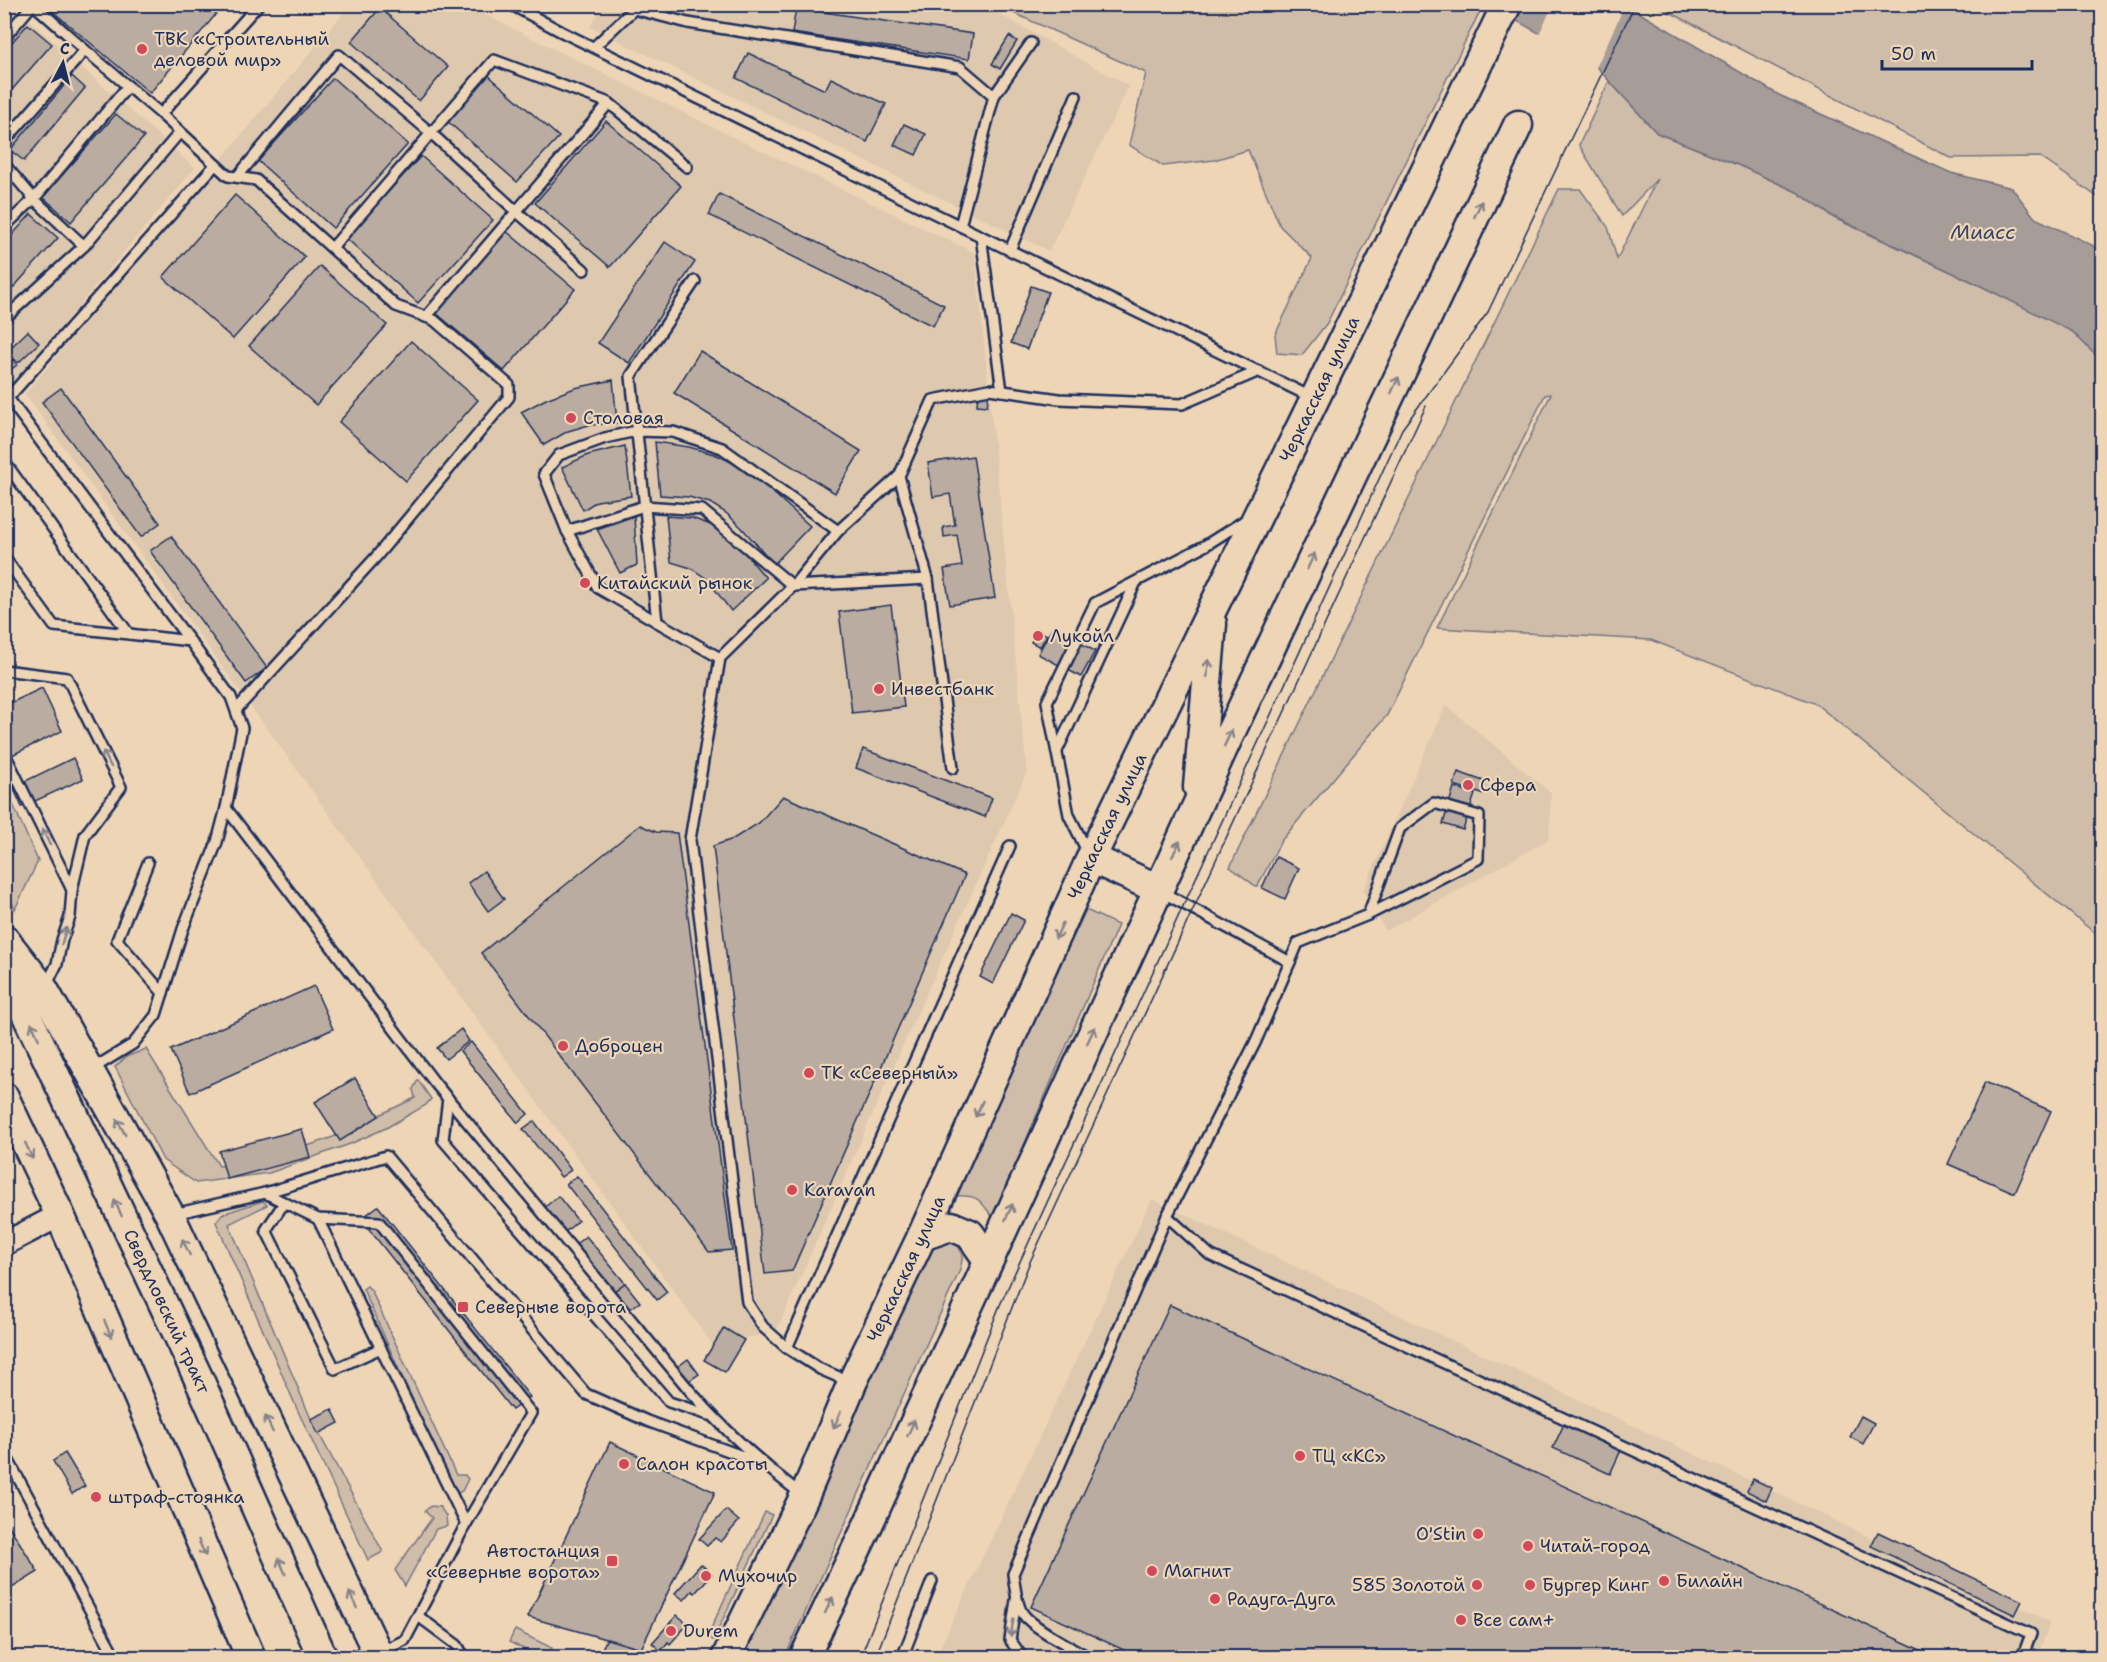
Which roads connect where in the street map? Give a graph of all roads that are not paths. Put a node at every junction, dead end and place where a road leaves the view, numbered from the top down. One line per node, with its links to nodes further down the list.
1 (33, 4): 5 (lane); 8 (lane)
2 (259, 4): 13 (lane)
3 (510, 4): 7 (lane)
4 (1507, 4): 37 (main road, Черкасская улица)
5 (4, 38)
6 (1032, 43): 10 (lane)
7 (594, 47): 10 (lane); 24 (lane)
8 (85, 50): 9 (lane); 17 (lane)
9 (128, 86): 13 (lane); 22 (lane)
10 (994, 96): 24 (lane)
11 (1076, 96): 29 (lane)
12 (609, 104): 16 (lane); 20 (lane); 23 (lane)
13 (161, 114): 15 (lane)
14 (1518, 124): 60 (main road, one-way to 14)
15 (180, 132): 19 (lane); 27 (lane)
16 (431, 133): 21 (lane); 23 (lane); 28 (lane)
17 (4, 142)
18 (4, 164): 22 (lane)
19 (215, 165): 21 (lane); 36 (lane)
20 (687, 167)
21 (237, 177): 28 (lane)
22 (34, 199): 25 (lane); 27 (lane)
23 (516, 212): 30 (lane); 32 (lane)
24 (960, 226): 26 (lane)
25 (4, 227)
26 (981, 236): 29 (lane); 35 (lane)
27 (84, 246): 33 (lane)
28 (332, 248): 32 (lane)
29 (1010, 250): 34 (lane)
30 (584, 270)
31 (695, 281): 38 (lane)
32 (426, 317): 55 (lane)
33 (4, 319)
34 (1259, 371): 35 (lane); 37 (lane)
35 (1002, 391): 40 (lane)
36 (6, 399): 52 (lane)
37 (1314, 399): 42 (main road, Черкасская улица)
38 (636, 431): 41 (lane); 43 (lane); 44 (lane)
39 (4, 461): 51 (lane)
40 (899, 476): 44 (lane); 46 (lane)
41 (644, 506): 43 (lane); 48 (lane); 50 (lane)
42 (1259, 511): 47 (lane); 49 (main road, Черкасская улица)
43 (567, 531): 50 (lane)
44 (838, 531): 48 (lane)
45 (4, 557): 51 (lane)
46 (928, 579): 48 (lane); 58 (lane)
47 (1136, 582): 56 (lane); 56 (lane)
48 (793, 586): 53 (lane)
49 (1214, 605): 60 (main road, one-way to 49); 62 (main road, Черкасская улица)
50 (657, 622): 53 (lane)
51 (129, 634): 52 (lane)
52 (190, 641): 55 (lane)
53 (720, 658): 85 (lane)
54 (4, 670): 65 (lane, one-way to 54)
55 (236, 710): 59 (lane)
56 (1057, 751): 62 (lane)
57 (4, 752): 65 (lane, one-way to 57)
58 (953, 768)
59 (226, 808): 71 (lane); 74 (lane)
60 (1196, 810): 64 (main road, one-way to 60)
61 (1010, 846): 85 (lane)
62 (1091, 858): 64 (main road); 81 (main road, Черкасская улица, one-way to 81)
63 (148, 863): 71 (lane)
64 (1158, 889): 68 (lane); 83 (main road, one-way to 64)
65 (72, 890): 70 (lane, one-way to 65)
66 (1368, 915): 66 (lane); 68 (lane)
67 (4, 939): 70 (main road)
68 (1290, 962): 79 (lane)
69 (4, 967): 98 (main road, Свердловский тракт, one-way to 69)
70 (44, 990): 72 (main road)
71 (163, 993): 72 (lane)
72 (89, 1070): 78 (main road, one-way to 72)
73 (4, 1098): 77 (main road, one-way to 77)
74 (448, 1098): 87 (lane); 87 (lane)
75 (265, 1193): 76 (lane); 78 (lane); 89 (lane)
76 (284, 1203): 80 (lane); 84 (lane)
77 (60, 1215): 82 (street); 97 (main road, one-way to 97)
78 (170, 1215): 95 (main road, one-way to 78)
79 (1167, 1216): 93 (lane); 105 (lane)
80 (318, 1219): 84 (lane); 91 (lane)
81 (922, 1236): 83 (main road); 86 (main road, Черкасская улица)
82 (4, 1244)
83 (988, 1260): 101 (main road, one-way to 83)
84 (381, 1348): 91 (lane)
85 (787, 1348): 86 (lane)
86 (852, 1383): 90 (main road, Черкасская улица, one-way to 90)
87 (712, 1416): 89 (lane)
88 (4, 1452): 96 (lane)
89 (769, 1466): 90 (lane)
90 (804, 1497): 100 (main road, Черкасская улица)
91 (466, 1524): 94 (lane)
92 (932, 1581): 102 (lane)
93 (1016, 1594): 103 (lane, one-way to 103); 104 (lane)
94 (418, 1616): 95 (lane); 99 (lane)
95 (379, 1655)
96 (116, 1658)
97 (251, 1658)
98 (323, 1658)
99 (465, 1658)
100 (726, 1658)
101 (804, 1658)
102 (902, 1658)
103 (1023, 1658)
104 (1089, 1658)
105 (2022, 1658)

